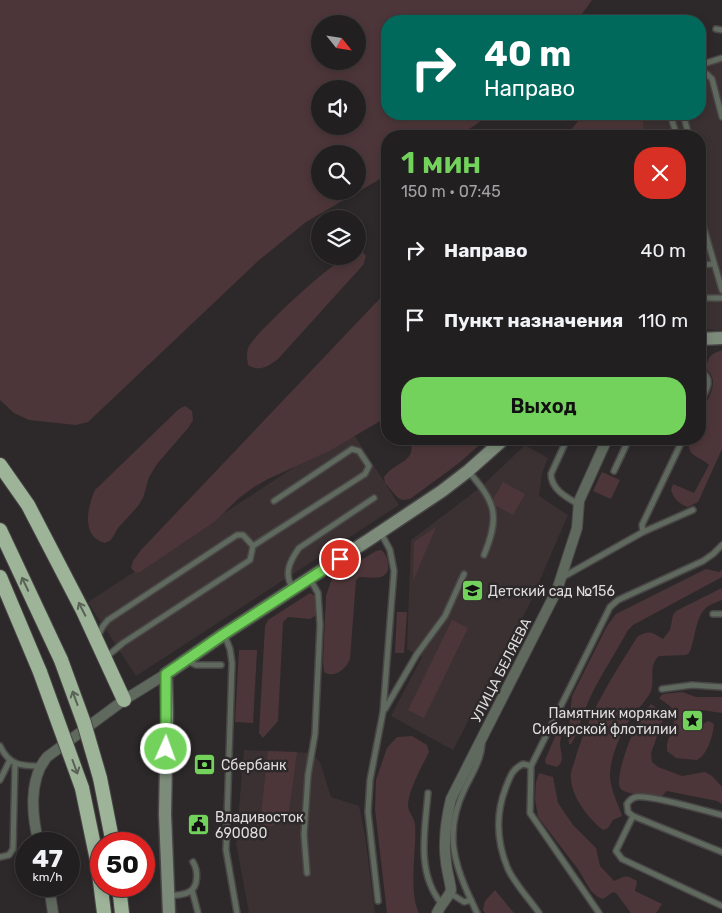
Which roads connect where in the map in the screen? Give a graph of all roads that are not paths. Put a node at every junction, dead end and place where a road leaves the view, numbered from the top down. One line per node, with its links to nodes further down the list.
1 (716, 29): 2 (lane)
2 (722, 30)
3 (722, 58): 4 (lane)
4 (706, 63)
5 (706, 74): 6 (lane)
6 (722, 117)
7 (706, 236): 8 (lane)
8 (714, 264): 9 (lane); 10 (lane)
9 (706, 265)
10 (722, 290)
11 (706, 298): 12 (lane)
12 (722, 298)
13 (722, 338): 14 (main road)
14 (706, 339)
15 (706, 375): 16 (lane)
16 (706, 388)
17 (497, 445): 23 (main road)
18 (564, 445): 27 (lane)
19 (604, 445): 27 (street, УЛИЦА БЕЛЯЕВА)
20 (626, 445): 24 (lane)
21 (680, 445): 30 (lane)
22 (0, 465): 43 (highway, one-way to 22)
23 (468, 471): 31 (main road); 34 (lane)
24 (614, 471)
25 (374, 498): 39 (lane)
26 (274, 501): 33 (lane)
27 (578, 504): 37 (street, УЛИЦА БЕЛЯЕВА)
28 (693, 510): 30 (lane)
29 (0, 530): 62 (highway, one-way to 29, bridge)
30 (643, 532): 37 (lane)
31 (380, 533): 38 (main road); 51 (lane)
32 (722, 545): 56 (lane)
33 (253, 546): 43 (lane); 44 (lane)
34 (484, 555)
35 (464, 574): 51 (lane)
36 (0, 577): 77 (highway, one-way to 77, bridge)
37 (562, 577): 52 (street, УЛИЦА БЕЛЯЕВА)
38 (310, 579): 39 (main road); 66 (lane)
39 (294, 590): 42 (main road)
40 (713, 614): 41 (lane)
41 (722, 614)
42 (224, 634): 45 (main road); 81 (lane)
43 (96, 639): 44 (highway)
44 (104, 658): 50 (highway)
45 (187, 660): 46 (lane); 47 (main road)
46 (221, 665)
47 (166, 674): 50 (street); 69 (main road)
48 (722, 688): 49 (lane)
49 (662, 689)
50 (124, 700): 55 (street)
51 (383, 712): 73 (lane)
52 (481, 739): 68 (street, УЛИЦА БЕЛЯЕВА); 72 (lane)
53 (0, 746): 54 (lane)
54 (13, 762): 55 (lane); 57 (lane); 64 (lane)
55 (40, 766): 61 (street)
56 (531, 766): 83 (lane); 84 (lane)
57 (0, 780)
58 (428, 793): 75 (lane)
59 (722, 815): 60 (lane)
60 (633, 816): 63 (lane); 74 (lane)
61 (36, 832)
62 (111, 832)
63 (722, 852)
64 (0, 857)
65 (193, 862): 67 (lane)
66 (307, 873)
67 (192, 890): 69 (lane); 80 (lane)
68 (450, 893): 72 (lane); 75 (street)
69 (168, 896): 79 (main road)
70 (51, 897): 76 (street)
71 (120, 897): 78 (highway)
72 (471, 900): 82 (lane)
73 (378, 901)
74 (722, 906)
75 (439, 908)
76 (53, 913)
77 (104, 913)
78 (122, 913)
79 (169, 913)
80 (198, 913)
81 (237, 913)
82 (477, 913)
83 (539, 913)
84 (599, 913)

